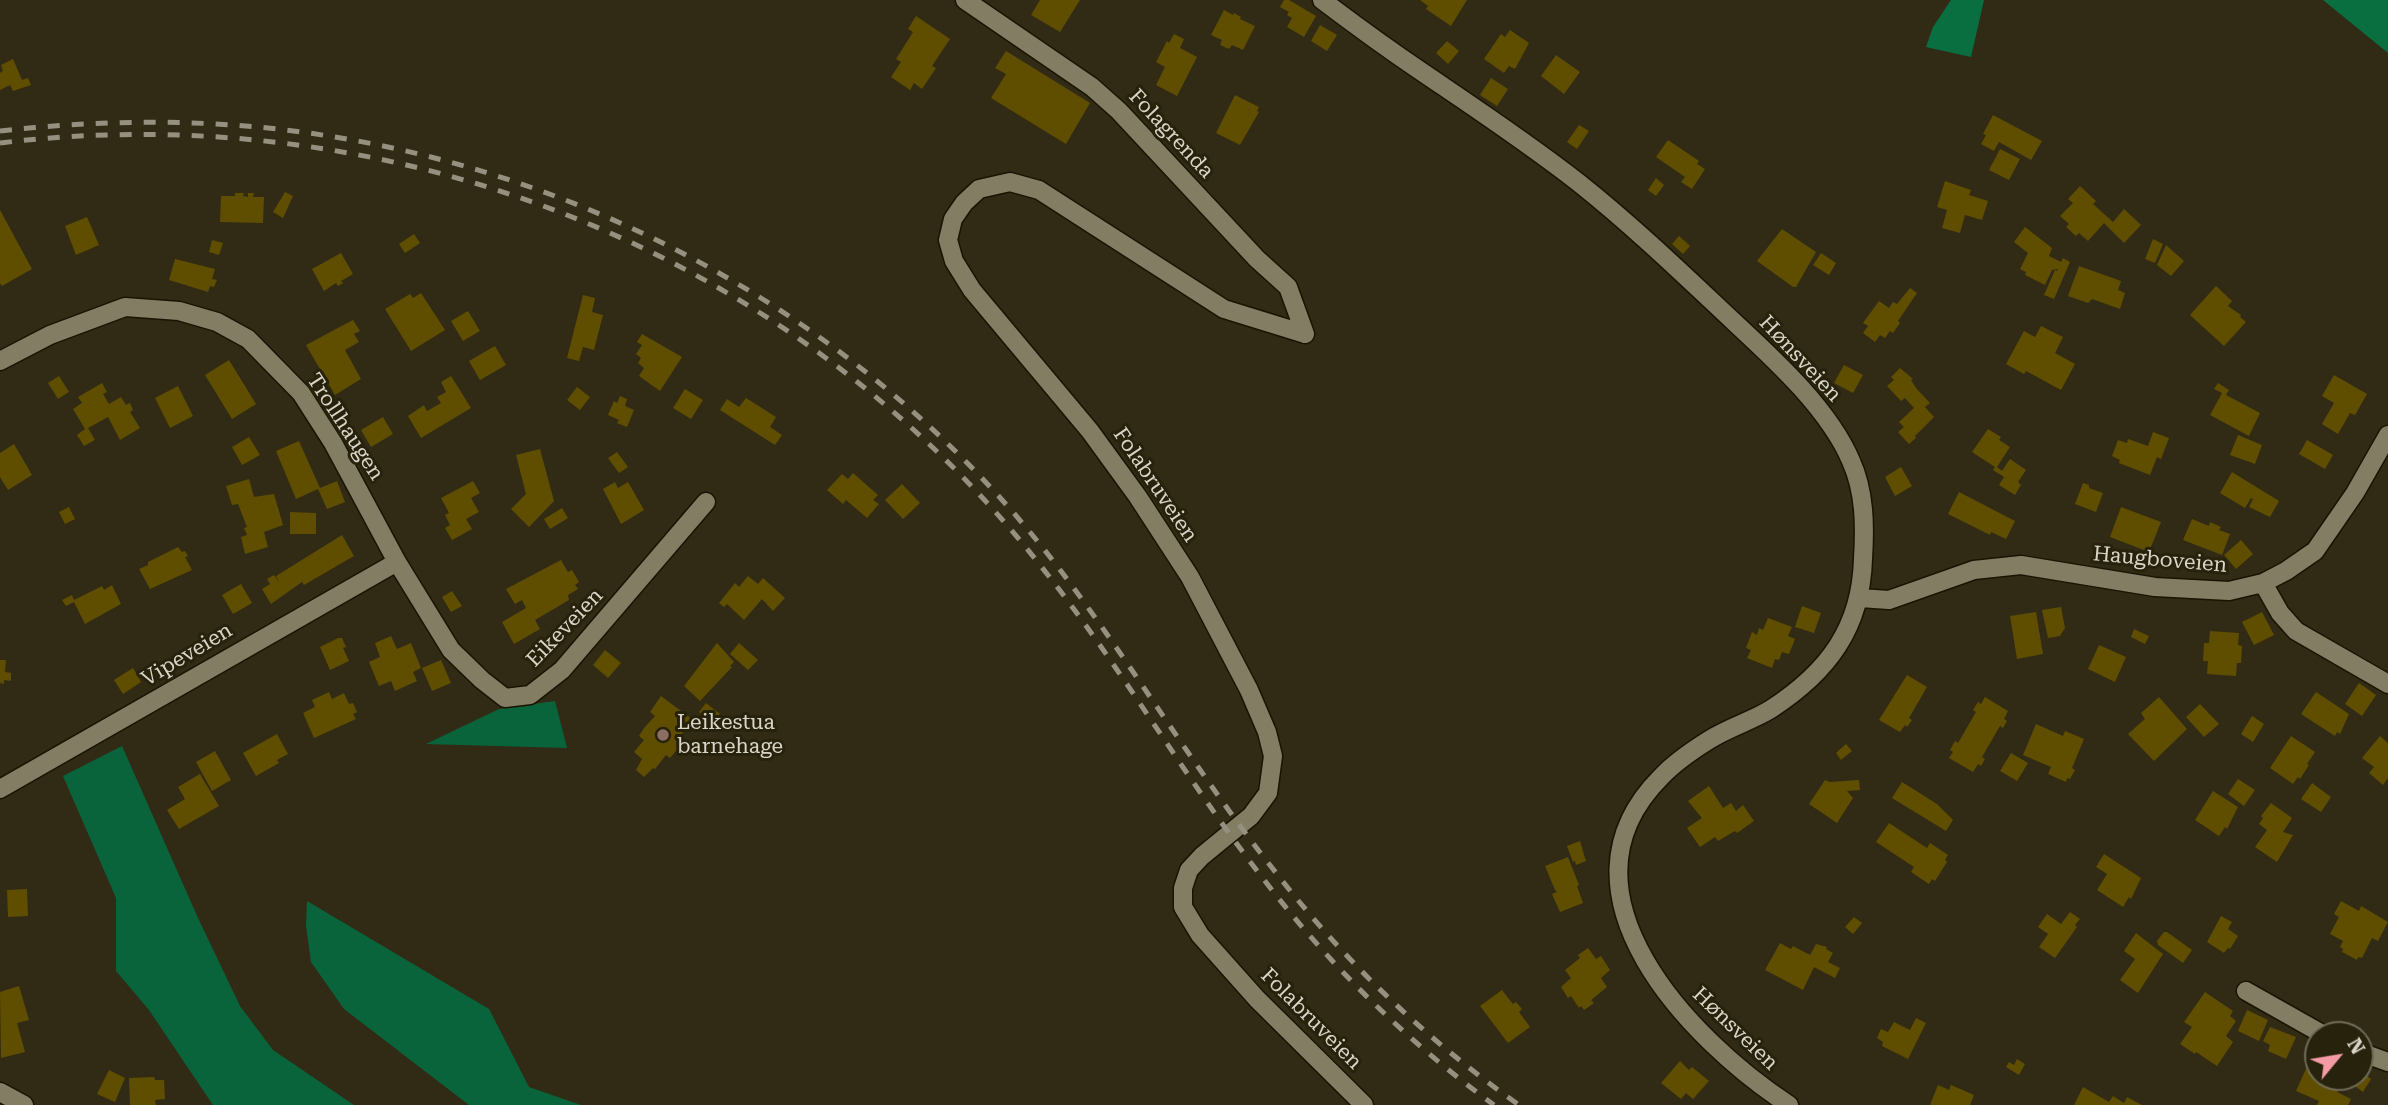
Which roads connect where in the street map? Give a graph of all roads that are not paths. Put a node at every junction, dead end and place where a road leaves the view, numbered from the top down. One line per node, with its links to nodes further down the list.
1 (965, 0): 3 (street, Folagrenda)
2 (1322, 0): 9 (street, Hønsveien)
3 (1306, 334): 16 (street, Folabruveien)
4 (0, 361): 7 (street, Trollhaugen)
5 (2388, 435): 8 (street, Haugboveien)
6 (706, 502): 7 (street, Eikeveien)
7 (397, 562): 11 (street, Vipeveien)
8 (2263, 583): 9 (street, Haugboveien); 10 (street)
9 (1860, 598): 17 (street, Hønsveien)
10 (2388, 684)
11 (0, 789)
12 (2246, 991): 13 (street)
13 (2304, 1024)
14 (0, 1092): 15 (street)
15 (24, 1105)
16 (1364, 1105)
17 (1789, 1105)

